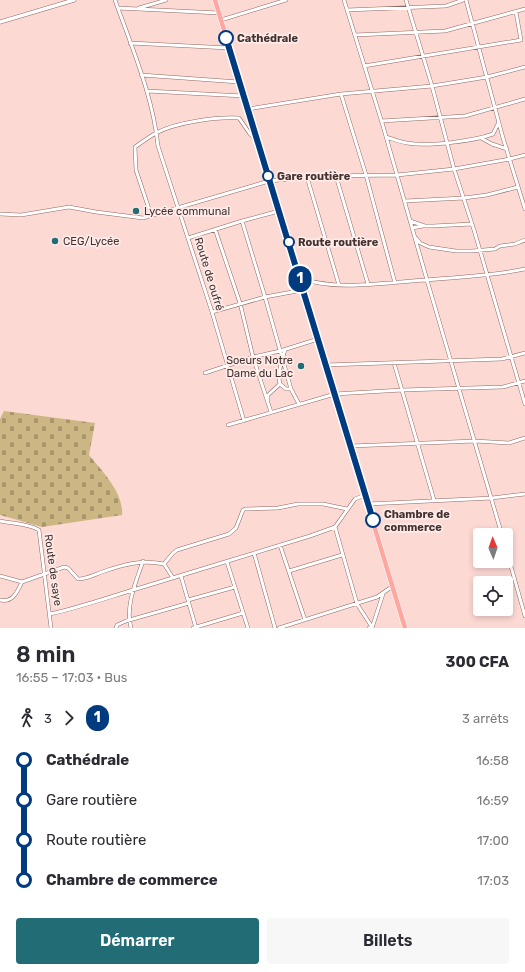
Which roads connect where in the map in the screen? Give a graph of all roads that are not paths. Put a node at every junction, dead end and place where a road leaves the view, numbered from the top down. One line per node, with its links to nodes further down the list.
1 (74, 0): 19 (street)
2 (116, 0): 12 (street, Route de oufré)
3 (166, 0): 10 (street)
4 (214, 0): 17 (main road)
5 (286, 0): 18 (street)
6 (344, 0): 15 (street)
7 (406, 0): 11 (street)
8 (463, 0): 11 (street)
9 (466, 0): 20 (street)
10 (156, 1): 13 (street)
11 (408, 7): 15 (street); 21 (street)
12 (118, 8): 13 (street); 23 (street, Route de oufré)
13 (135, 9): 17 (street)
14 (525, 9): 16 (street)
15 (347, 10): 22 (street)
16 (516, 12): 20 (street); 24 (street)
17 (219, 13): 18 (main road)
18 (221, 20): 25 (main road)
19 (0, 22)
20 (473, 24): 21 (street); 24 (street)
21 (415, 32): 22 (street); 26 (street)
22 (355, 35): 27 (street)
23 (130, 43): 25 (street); 29 (street, Route de oufré)
24 (479, 47): 26 (street); 30 (street)
25 (229, 48): 31 (main road)
26 (422, 56): 27 (street); 32 (street)
27 (364, 66): 34 (street)
28 (525, 67): 30 (street)
29 (141, 75): 31 (street); 33 (street, Route de oufré)
30 (487, 77): 32 (street); 38 (street)
31 (240, 82): 36 (main road)
32 (432, 86): 34 (street); 40 (street)
33 (147, 91): 36 (street); 43 (street, Route de oufré)
34 (373, 92): 35 (street); 41 (street)
35 (340, 94): 39 (street); 52 (street)
36 (244, 96): 39 (main road)
37 (525, 99): 38 (street)
38 (495, 108): 40 (street); 42 (street)
39 (248, 109): 46 (main road)
40 (441, 118): 41 (street); 47 (street)
41 (382, 121): 44 (street)
42 (499, 122): 45 (street); 48 (street)
43 (157, 133): 46 (street); 60 (street, Route de oufré); 64 (street)
44 (386, 138): 47 (street); 53 (street)
45 (481, 138): 47 (street); 48 (street)
46 (257, 140): 56 (main road)
47 (447, 142): 51 (street)
48 (507, 149): 50 (street)
49 (525, 155): 50 (street)
50 (510, 159): 51 (street); 57 (street)
51 (454, 169): 53 (street); 58 (street)
52 (366, 175): 53 (street); 54 (street); 79 (street)
53 (397, 175): 59 (street)
54 (336, 176): 55 (street); 80 (street)
55 (307, 177): 56 (street); 81 (street)
56 (270, 181): 60 (street); 62 (main road)
57 (518, 187): 58 (street); 61 (street)
58 (464, 198): 59 (street); 67 (street)
59 (405, 201): 66 (street)
60 (178, 207): 64 (street); 72 (street, Route de oufré)
61 (525, 209)
62 (278, 211): 65 (street); 77 (main road)
63 (0, 214): 64 (street)
64 (151, 215)
65 (242, 221): 70 (street); 83 (street)
66 (410, 221): 68 (street); 69 (street)
67 (472, 224): 68 (street); 74 (street)
68 (425, 226): 69 (street)
69 (412, 228): 71 (street)
70 (215, 229): 72 (street); 84 (street)
71 (415, 236): 74 (street); 78 (street)
72 (188, 238): 85 (street, Route de oufré)
73 (525, 240): 74 (street)
74 (479, 251): 76 (street)
75 (525, 268): 76 (street)
76 (486, 275): 78 (street); 91 (street)
77 (300, 278): 81 (street); 82 (main road)
78 (427, 280): 79 (street); 93 (street)
79 (396, 283): 80 (street)
80 (368, 284): 81 (street)
81 (339, 285)
82 (303, 290): 83 (street); 86 (main road)
83 (265, 297): 84 (street); 88 (street)
84 (240, 303): 85 (street); 90 (street)
85 (212, 312): 96 (street, Route de oufré)
86 (318, 339): 87 (street); 95 (main road)
87 (285, 350): 88 (street); 92 (street)
88 (280, 351): 90 (street); 92 (street)
89 (525, 353): 91 (street)
90 (253, 357): 96 (street); 105 (street)
91 (510, 357): 93 (street); 99 (street)
92 (282, 360): 100 (street); 102 (street)
93 (451, 361): 94 (street); 101 (street)
94 (394, 362): 95 (street); 103 (street)
95 (326, 365): 104 (main road)
96 (228, 367): 97 (street); 109 (street, Route de oufré)
97 (205, 373)
98 (525, 381): 99 (street)
99 (518, 383): 101 (street); 107 (street)
100 (280, 384): 102 (street); 105 (street)
101 (459, 388): 103 (street); 112 (street)
102 (291, 389): 106 (street)
103 (402, 390): 104 (street); 113 (street)
104 (335, 394): 106 (street); 114 (main road)
105 (267, 402): 108 (street)
106 (299, 404): 108 (street)
107 (525, 404)
108 (271, 412): 109 (street)
109 (244, 422): 110 (street)
110 (228, 425)
111 (525, 438): 112 (street)
112 (475, 441): 113 (street); 117 (street)
113 (418, 444): 114 (street); 118 (street)
114 (350, 446): 115 (main road)
115 (366, 494): 119 (main road); 120 (street)
116 (525, 494): 117 (street)
117 (492, 498): 118 (street); 123 (street)
118 (434, 500): 119 (street)
119 (368, 504): 137 (main road)
120 (347, 509): 122 (street); 129 (street)
121 (0, 521): 132 (street, Route de saye)
122 (335, 527): 124 (street); 126 (street)
123 (500, 528)
124 (280, 545): 125 (street); 131 (street)
125 (254, 553): 128 (street); 154 (street)
126 (342, 555): 131 (street); 143 (street)
127 (143, 561): 129 (street); 132 (street); 139 (street)
128 (227, 562): 134 (street); 138 (street)
129 (164, 564): 135 (street)
130 (512, 568): 146 (street)
131 (289, 571): 148 (street)
132 (44, 574): 136 (street); 145 (street, Route de saye)
133 (0, 576): 136 (street)
134 (181, 576): 135 (street); 142 (street)
135 (173, 578): 139 (street)
136 (22, 582): 141 (street)
137 (393, 586): 140 (street); 157 (main road)
138 (235, 587): 142 (street); 144 (street)
139 (133, 590): 145 (street); 147 (street)
140 (383, 593): 143 (street); 156 (street)
141 (0, 600)
142 (189, 601): 147 (street); 152 (street)
143 (356, 604): 148 (street); 156 (street)
144 (243, 613): 152 (street); 153 (street)
145 (50, 614): 149 (street, Route de saye)
146 (525, 616)
147 (128, 620): 150 (street); 151 (street)
148 (305, 620): 155 (street)
149 (52, 628)
150 (116, 628)
151 (131, 628)
152 (195, 628)
153 (248, 628)
154 (275, 628)
155 (279, 628)
156 (371, 628)
157 (405, 628)

